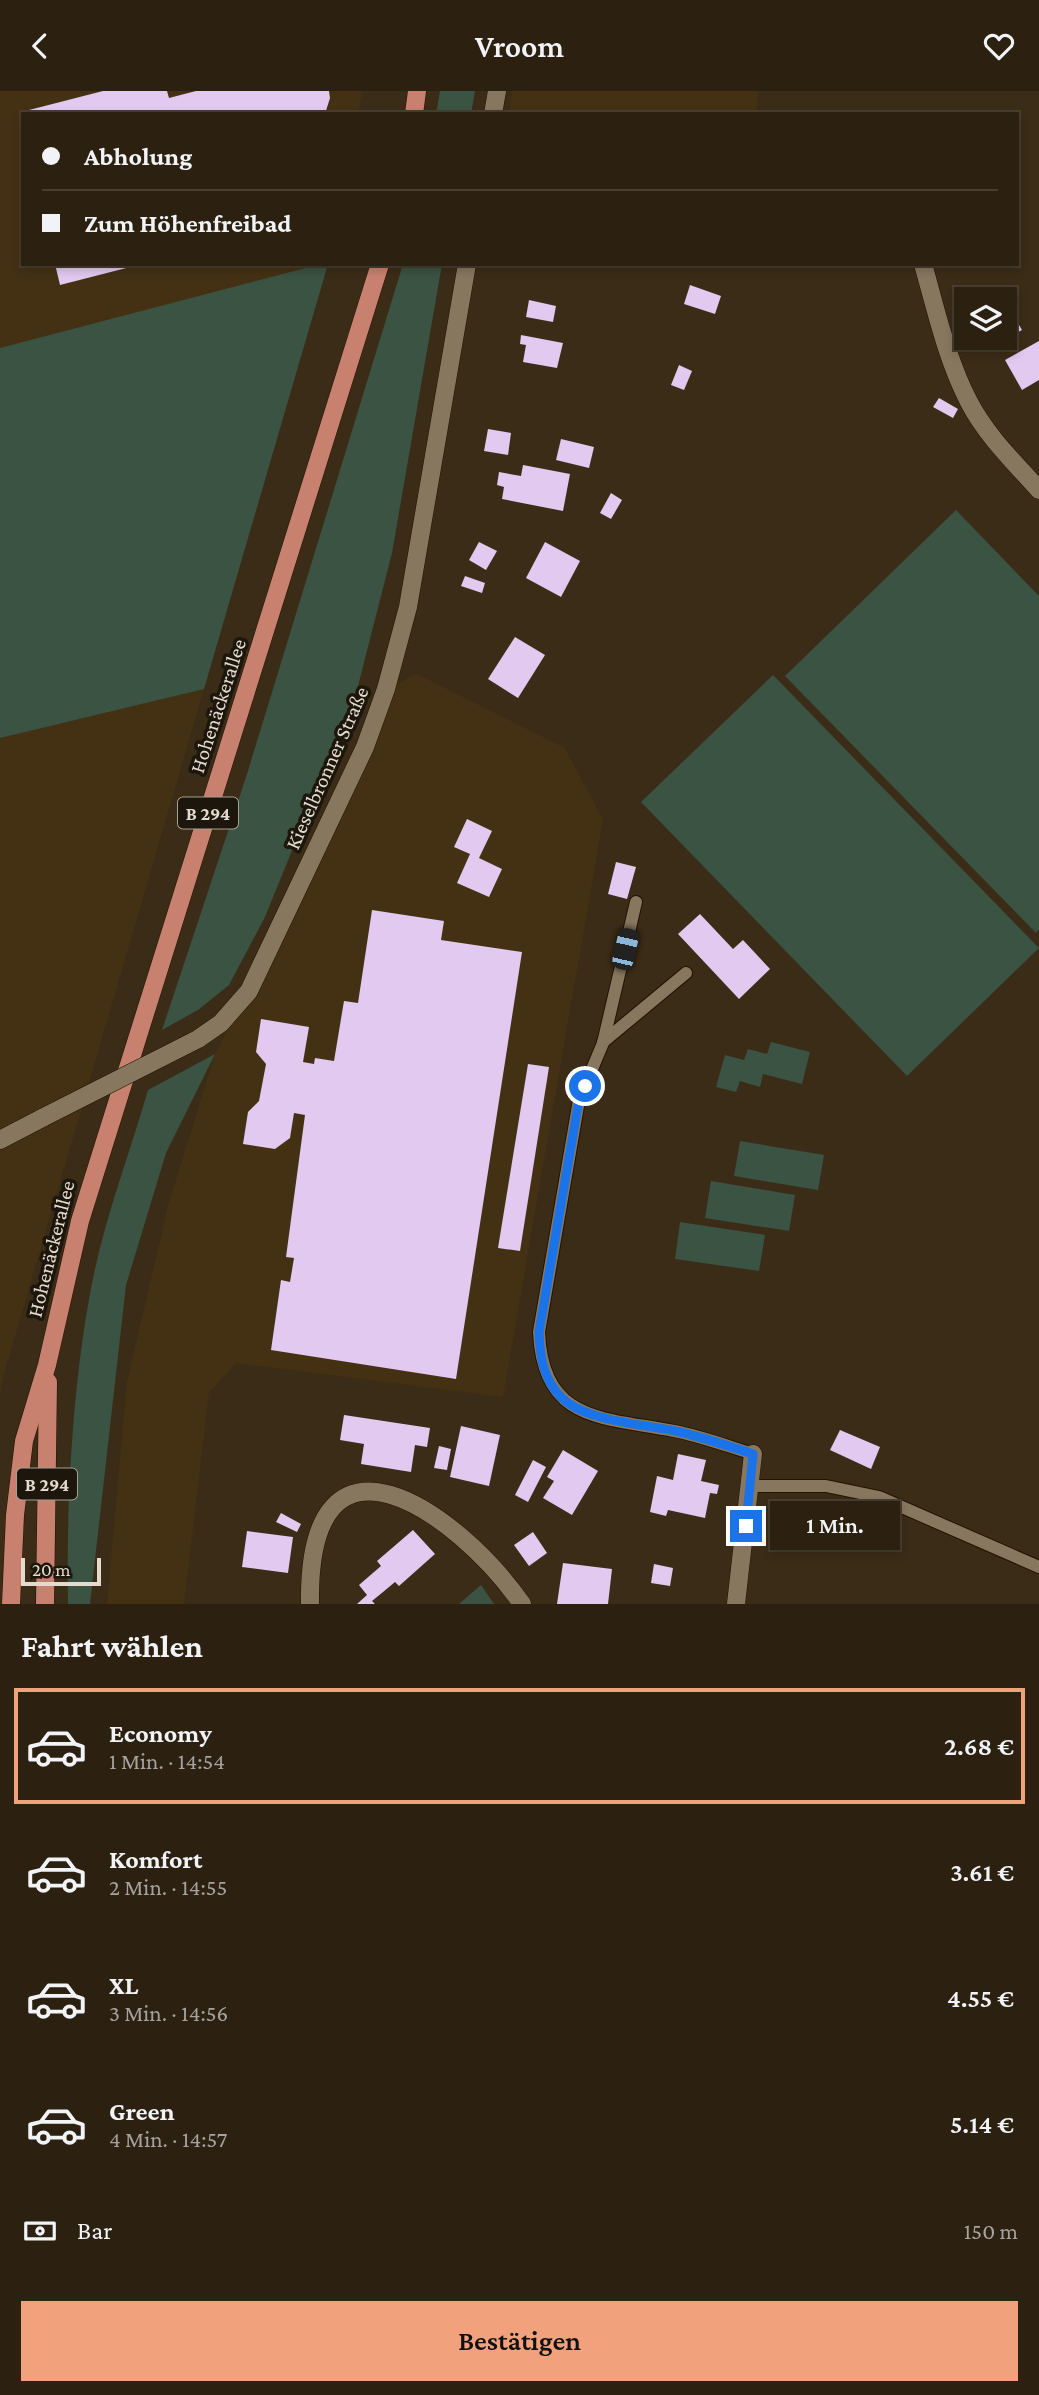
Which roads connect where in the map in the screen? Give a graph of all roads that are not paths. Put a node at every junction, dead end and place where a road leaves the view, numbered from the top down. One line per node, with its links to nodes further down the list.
1 (416, 91): 3 (main road)
2 (497, 91): 4 (street)
3 (414, 112)
4 (493, 112)
5 (379, 266): 13 (main road, Hohenäckerallee / B 294)
6 (467, 266): 12 (street, Kieselbronner Straße, bridge)
7 (924, 266): 8 (street)
8 (1039, 490)
9 (636, 902): 11 (lane)
10 (686, 973): 11 (lane)
11 (603, 1042): 14 (lane)
12 (0, 1140)
13 (47, 1365): 17 (main road, Hohenäckerallee / B 294); 18 (main road, Hohenäckerallee / B 294)
14 (753, 1454): 15 (street)
15 (751, 1486): 16 (lane); 21 (street)
16 (1039, 1567)
17 (11, 1604)
18 (45, 1604)
19 (310, 1604): 20 (street)
20 (522, 1604)
21 (736, 1604)

